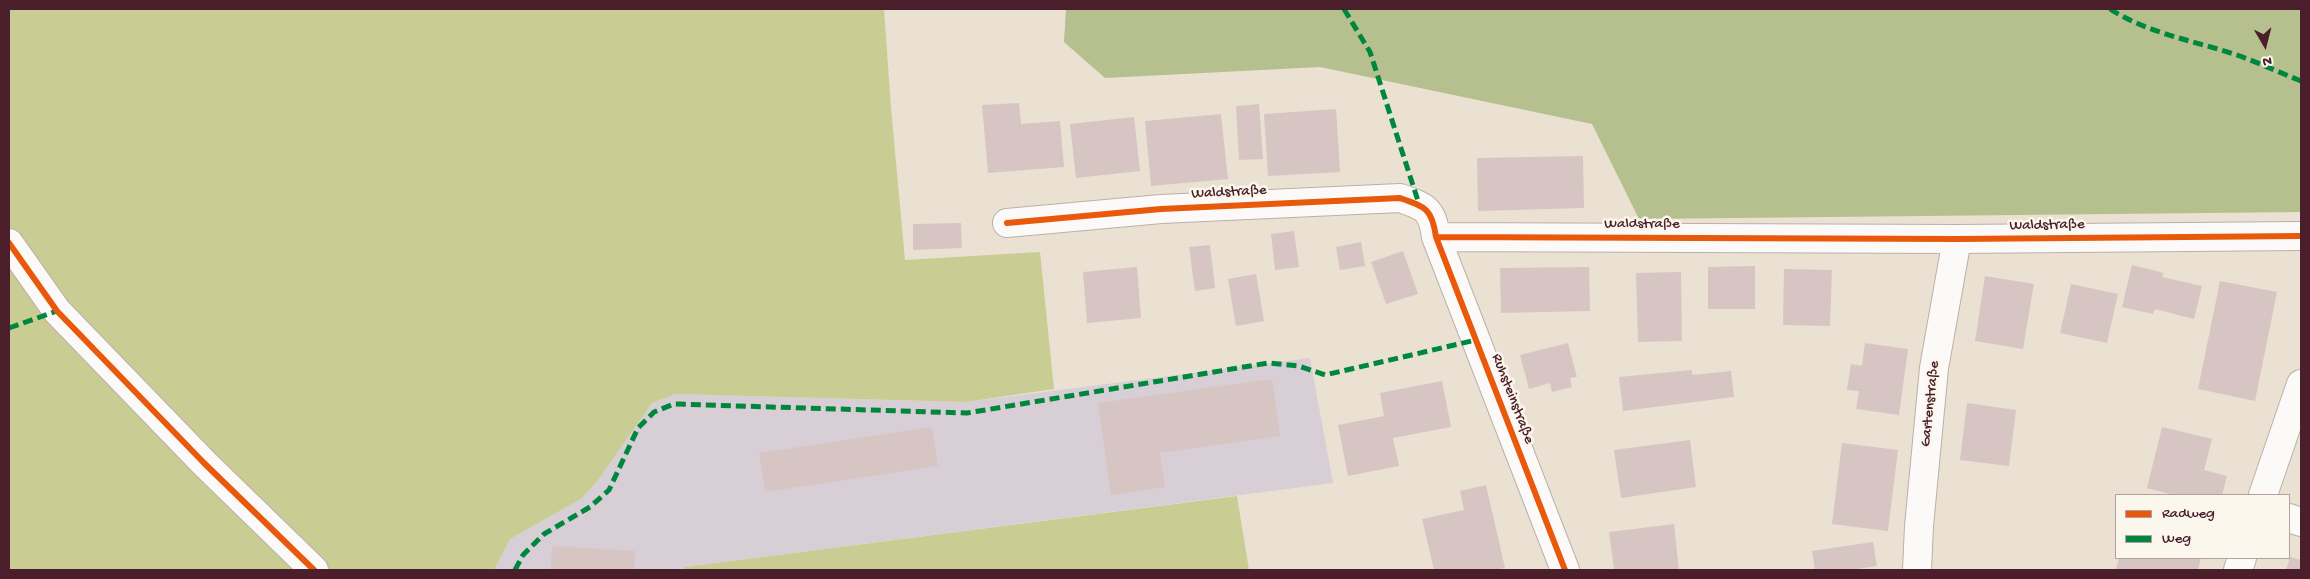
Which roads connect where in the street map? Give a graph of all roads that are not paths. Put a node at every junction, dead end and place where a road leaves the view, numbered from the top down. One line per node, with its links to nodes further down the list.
1 (1006, 223): 3 (street, Waldstraße)
2 (2301, 236): 4 (street, Waldstraße)
3 (1436, 237): 4 (street, Waldstraße); 9 (street, Ruhsteinstraße)
4 (1957, 240): 10 (street, Gartenstraße)
5 (9, 243): 8 (street)
6 (2301, 384): 7 (street)
7 (2263, 494)
8 (314, 570)
9 (1565, 570)
10 (1917, 570)

